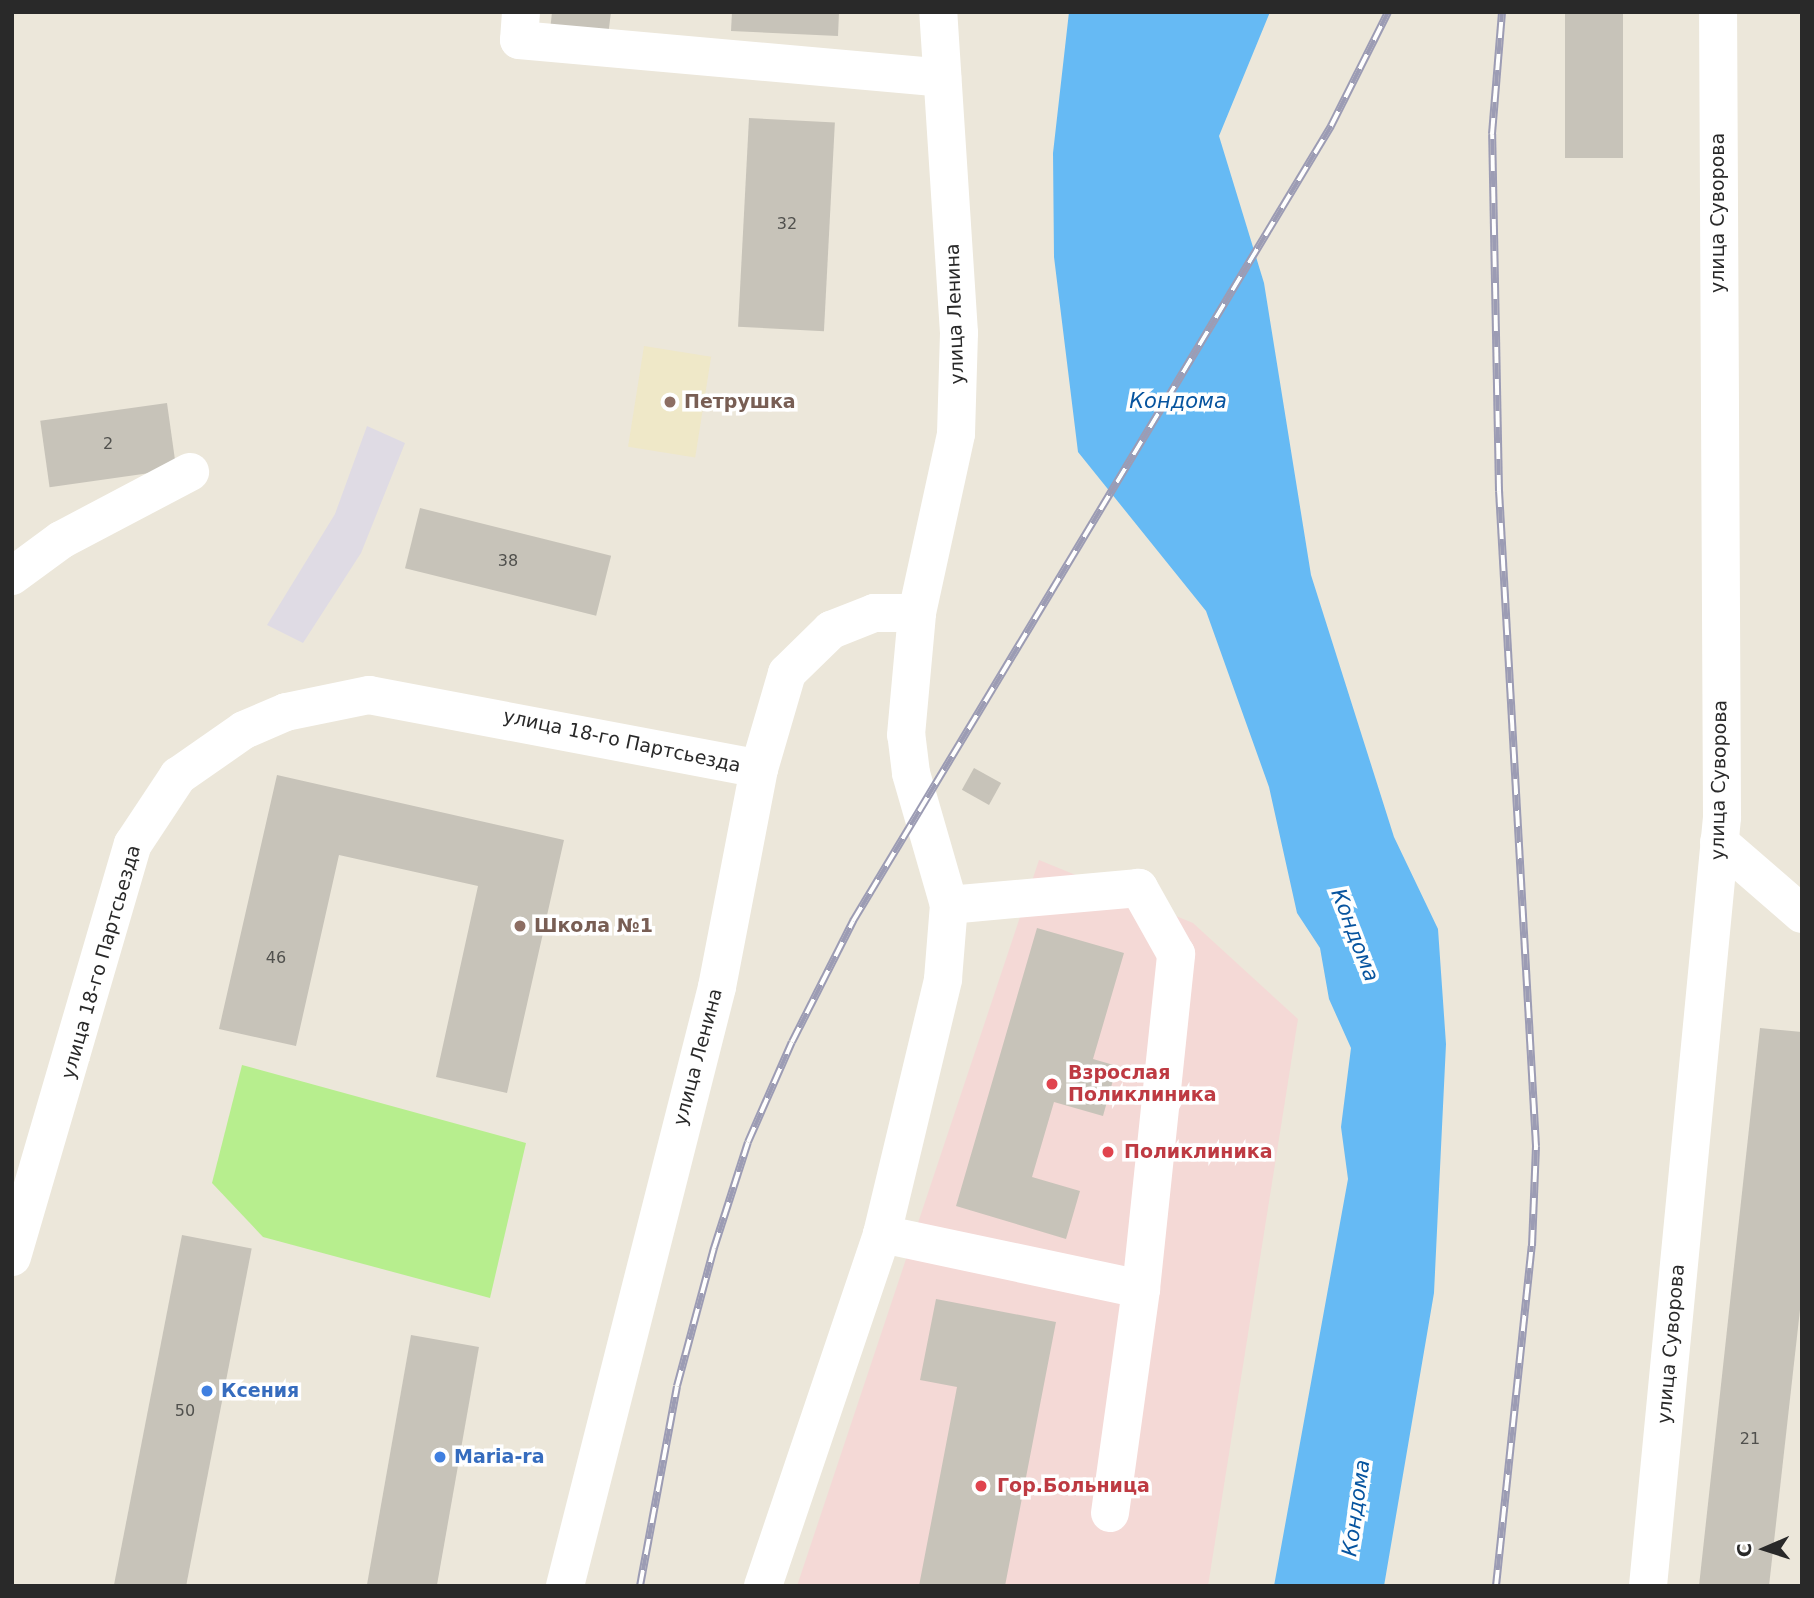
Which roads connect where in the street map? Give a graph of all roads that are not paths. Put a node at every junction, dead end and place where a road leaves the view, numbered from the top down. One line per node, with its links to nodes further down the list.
1 (521, 12): 4 (street)
2 (938, 12): 4 (street, улица Ленина)
3 (1718, 12): 9 (street, улица Суворова)
4 (942, 78): 7 (street, улица Ленина)
5 (190, 472): 6 (street)
6 (12, 576)
7 (917, 613): 8 (street, улица Ленина); 10 (street, улица Ленина)
8 (759, 769): 12 (street, улица 18-го Партсьезда); 18 (street, улица Ленина)
9 (1719, 842): 11 (street); 20 (street, улица Суворова)
10 (949, 905): 13 (street, улица Ленина); 16 (street)
11 (1802, 914)
12 (35, 1195): 14 (street); 15 (street, улица 18-го Партсьезда)
13 (882, 1234): 16 (street); 19 (street, улица Ленина)
14 (12, 1235)
15 (12, 1257)
16 (1141, 1289): 17 (street)
17 (1110, 1513)
18 (565, 1586)
19 (763, 1586)
20 (1648, 1586)

